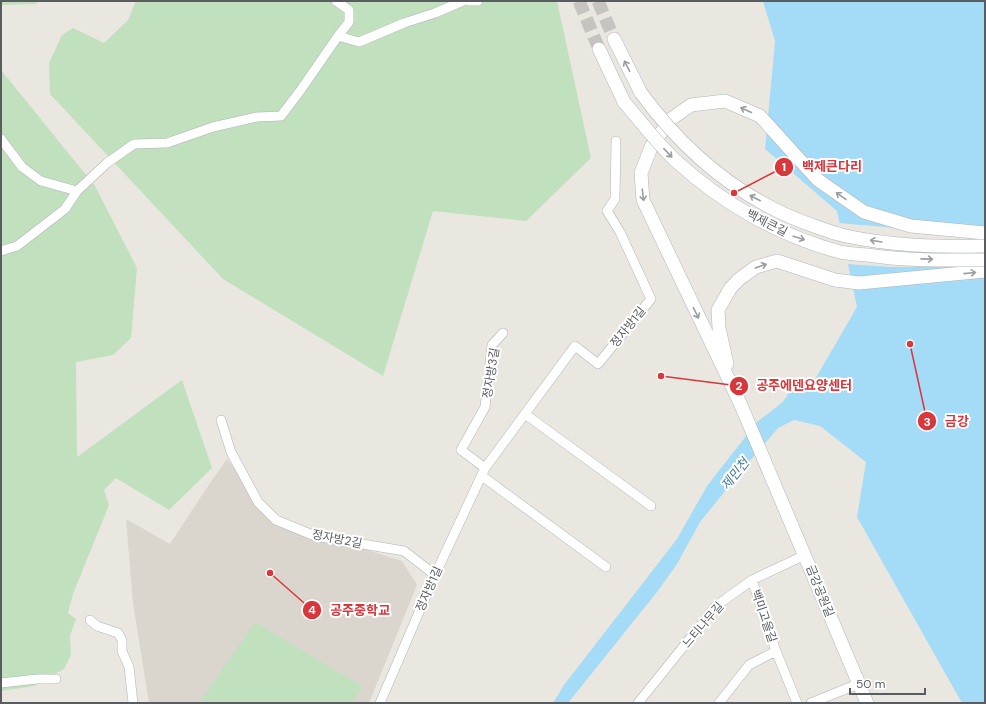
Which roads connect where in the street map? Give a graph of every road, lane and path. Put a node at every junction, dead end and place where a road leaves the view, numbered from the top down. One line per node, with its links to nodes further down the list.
1 (336, 1): 5 (street)
2 (463, 1): 5 (street)
3 (469, 1): 4 (street)
4 (478, 1)
5 (338, 36): 10 (street)
6 (614, 39): 12 (main road, 백제큰길, one-way to 6, bridge)
7 (599, 49): 14 (main road, 백제큰길, one-way to 14, bridge)
8 (1, 139): 10 (street)
9 (616, 140): 18 (street, 정자방1길)
10 (77, 191): 13 (street)
11 (985, 233): 17 (main road, one-way to 17)
12 (985, 246)
13 (1, 251)
14 (985, 260)
15 (985, 271): 17 (main road, one-way to 15)
16 (503, 333): 20 (street, 정자방3길)
17 (732, 386): 22 (main road, 금강공원길)
18 (525, 414): 20 (street, 정자방1길); 21 (street)
19 (221, 420): 24 (street, 정자방2길)
20 (484, 472): 23 (street); 24 (street, 정자방1길)
21 (650, 506)
22 (805, 555): 25 (street, 느티나무길); 30 (main road, 금강공원길)
23 (606, 568)
24 (435, 575): 32 (street, 정자방1길)
25 (752, 580): 27 (street, 백미고을길); 33 (street, 느티나무길)
26 (90, 620): 31 (street)
27 (776, 651): 34 (street, 백미고을길); 35 (street, 백미고을길)
28 (56, 679): 29 (street)
29 (1, 683)
30 (858, 684): 36 (street); 37 (main road, 금강공원길)
31 (132, 703)
32 (380, 703)
33 (638, 703)
34 (719, 703)
35 (797, 703)
36 (811, 703)
37 (867, 703)

